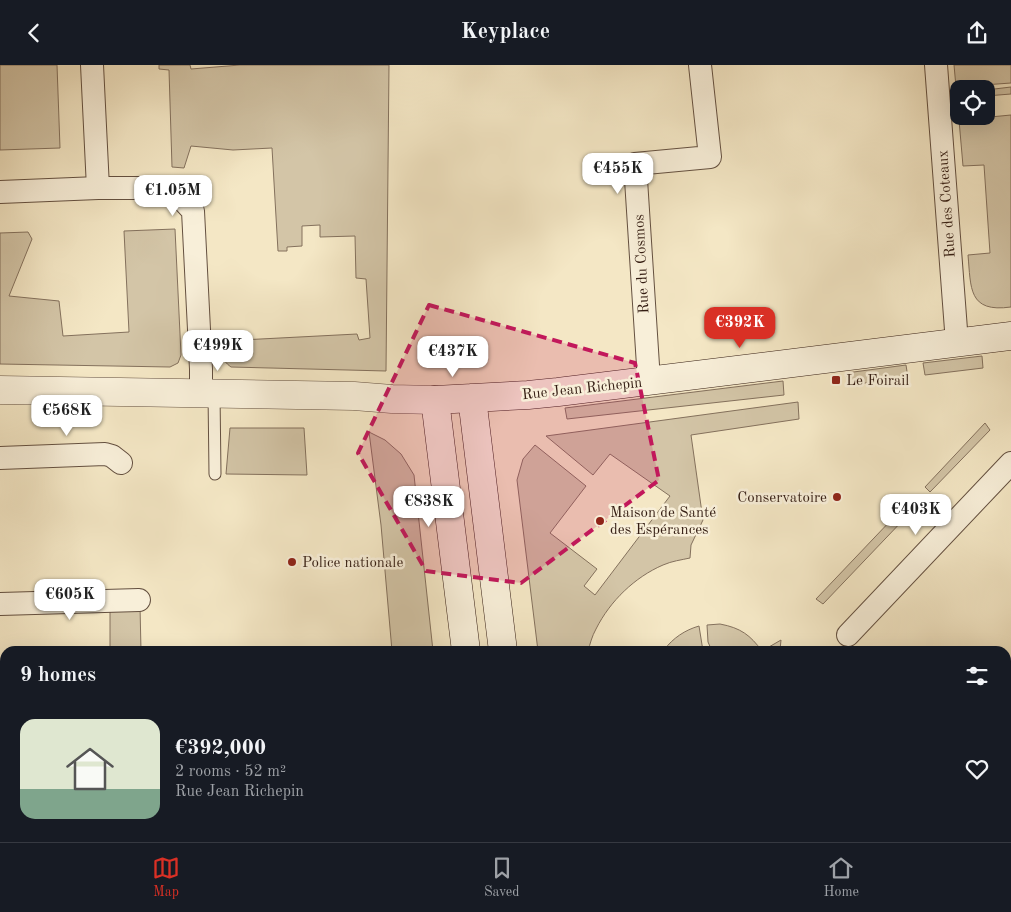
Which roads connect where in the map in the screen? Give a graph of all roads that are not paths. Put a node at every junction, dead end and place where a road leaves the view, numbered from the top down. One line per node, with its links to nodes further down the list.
1 (92, 65): 4 (street)
2 (700, 65): 8 (street, Rue du Cosmos)
3 (936, 65): 7 (street, Rue des Coteaux)
4 (98, 188): 5 (street); 10 (street)
5 (0, 192)
6 (1011, 337): 7 (main road, Rue Jean Richepin)
7 (957, 343): 8 (main road, Rue Jean Richepin)
8 (649, 381): 11 (main road, Rue Jean Richepin)
9 (0, 390): 10 (main road, Rue Jean Richepin)
10 (208, 393): 12 (main road, Rue Jean Richepin); 16 (lane)
11 (472, 398): 12 (main road, Rue Jean Richepin); 21 (main road)
12 (435, 400): 20 (main road)
13 (0, 458): 14 (street)
14 (120, 463)
15 (1011, 463): 19 (street)
16 (214, 474)
17 (139, 600): 18 (street)
18 (0, 605)
19 (848, 635)
20 (465, 646)
21 (502, 646)

